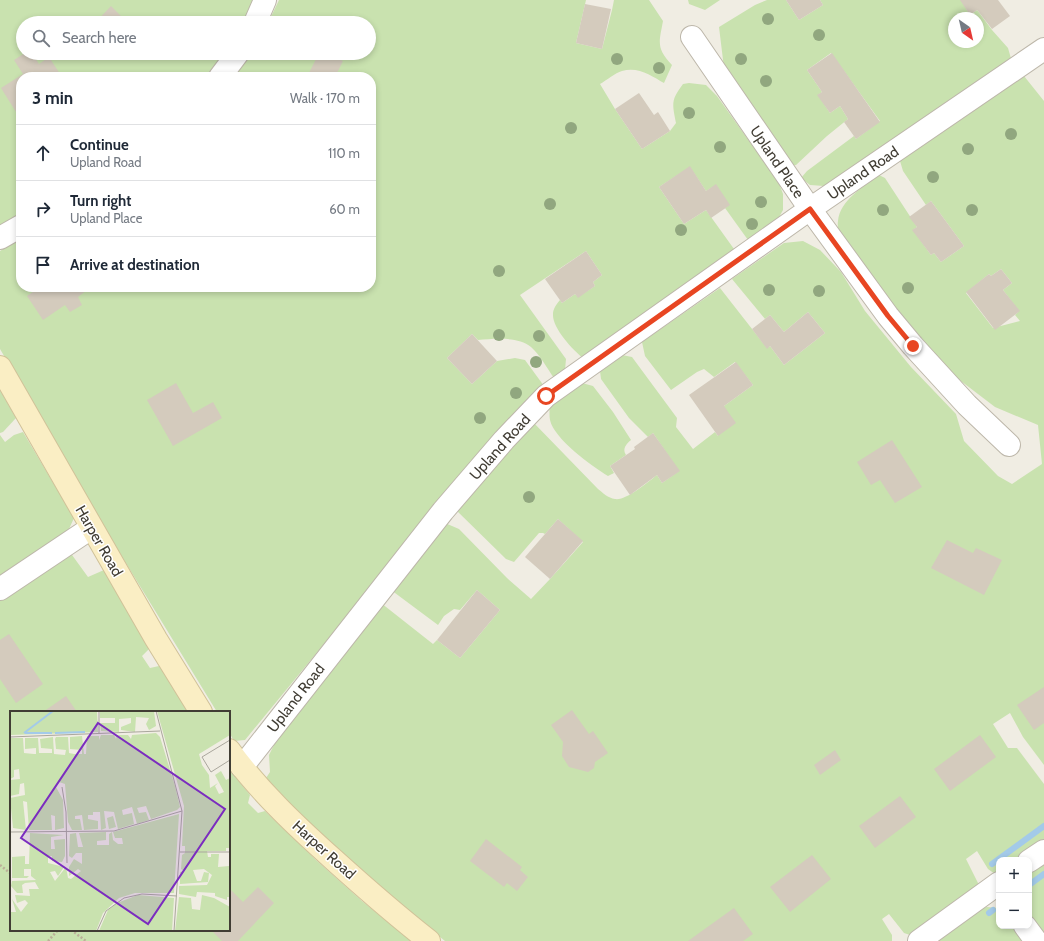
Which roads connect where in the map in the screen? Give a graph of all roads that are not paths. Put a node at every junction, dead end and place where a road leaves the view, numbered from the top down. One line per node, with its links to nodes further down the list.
1 (264, 0): 2 (street)
2 (258, 16)
3 (692, 37): 7 (street, Upland Place)
4 (1044, 49): 7 (street, Upland Road)
5 (233, 60): 6 (street)
6 (224, 72)
7 (810, 209): 11 (street, Upland Place); 16 (street, Upland Road)
8 (16, 229): 9 (street)
9 (0, 238)
10 (0, 368): 12 (main road, Harper Road)
11 (1009, 445)
12 (91, 528): 13 (street); 14 (main road, Harper Road)
13 (0, 589)
14 (200, 711)
15 (230, 751): 16 (main road, Harper Road)
16 (242, 767): 21 (main road, Harper Road)
17 (1044, 851): 18 (street)
18 (1032, 860)
19 (996, 887): 22 (street)
20 (1027, 929): 23 (street)
21 (429, 941)
22 (919, 941)
23 (1036, 941)

